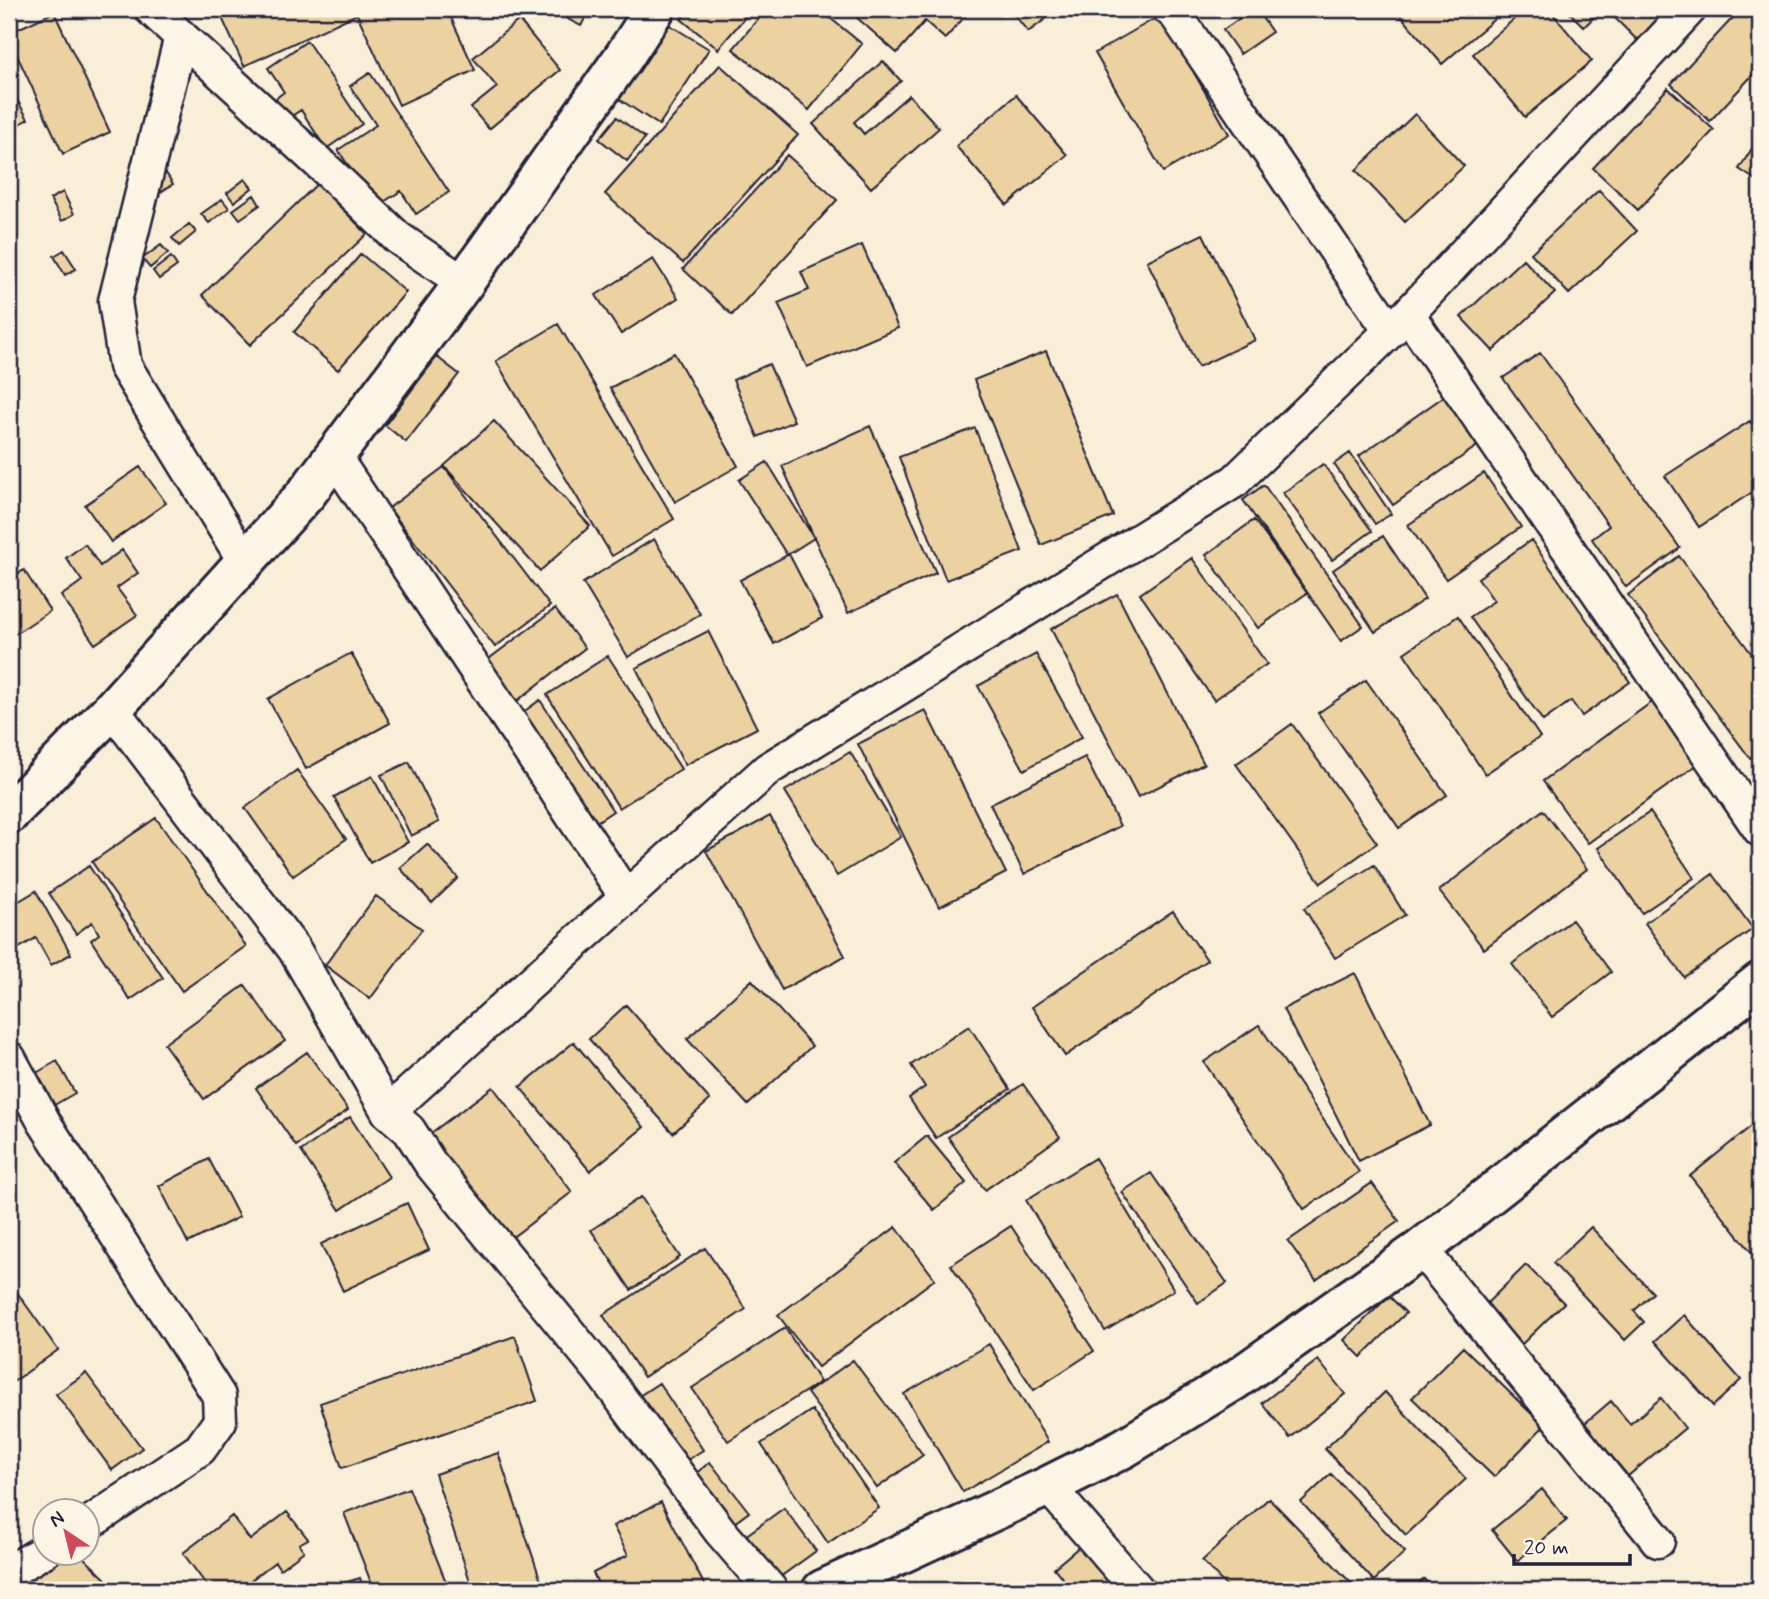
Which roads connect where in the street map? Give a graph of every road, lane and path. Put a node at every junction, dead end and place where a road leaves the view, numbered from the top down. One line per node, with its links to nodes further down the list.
1 (151, 9): 5 (street)
2 (655, 9): 6 (street)
3 (1169, 9): 7 (street)
4 (1690, 9): 7 (street)
5 (181, 36): 6 (street); 9 (street)
6 (464, 283): 8 (street)
7 (1399, 323): 12 (street); 13 (street)
8 (334, 456): 9 (street); 13 (street)
9 (245, 562): 10 (street)
10 (112, 709): 11 (street); 16 (street)
11 (9, 814)
12 (1760, 830)
13 (625, 897): 16 (street)
14 (1760, 982): 17 (street)
15 (9, 1058): 19 (street)
16 (388, 1112): 24 (street)
17 (1422, 1249): 18 (street); 20 (street)
18 (1048, 1486): 23 (street); 25 (street)
19 (102, 1515)
20 (1658, 1541)
21 (32, 1559): 22 (street)
22 (9, 1573)
23 (835, 1588)
24 (771, 1590)
25 (1138, 1590)

